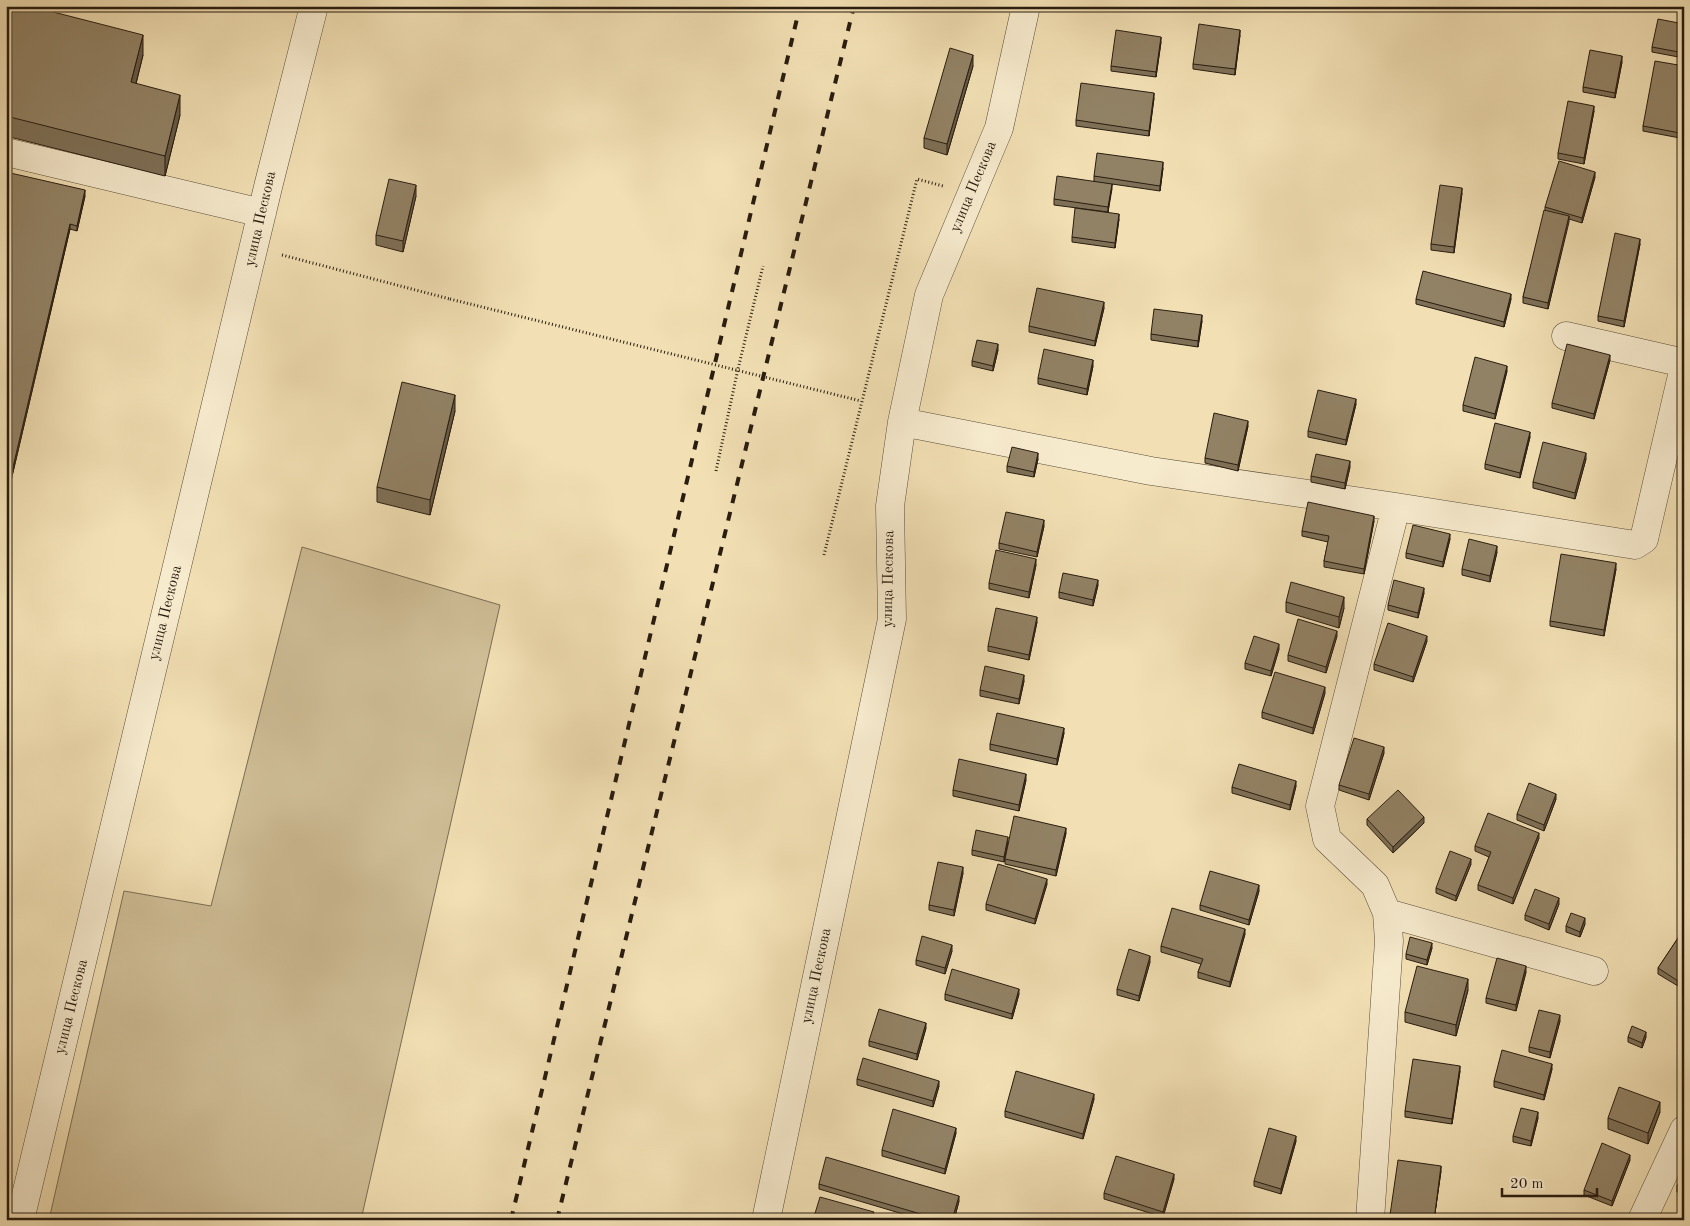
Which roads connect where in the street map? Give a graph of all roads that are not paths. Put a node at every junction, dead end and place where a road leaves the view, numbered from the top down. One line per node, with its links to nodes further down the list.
1 (314, 6): 4 (street, улица Пескова)
2 (1026, 6): 7 (street, улица Пескова)
3 (6, 152): 4 (street)
4 (262, 213): 12 (street, улица Пескова)
5 (1566, 336): 6 (street)
6 (1684, 365): 8 (street)
7 (902, 422): 8 (street); 13 (street, улица Пескова)
8 (1396, 507): 9 (street)
9 (1387, 913): 10 (street); 14 (street)
10 (1594, 971)
11 (1684, 1130): 15 (street)
12 (20, 1220)
13 (766, 1220)
14 (1370, 1220)
15 (1642, 1220)

